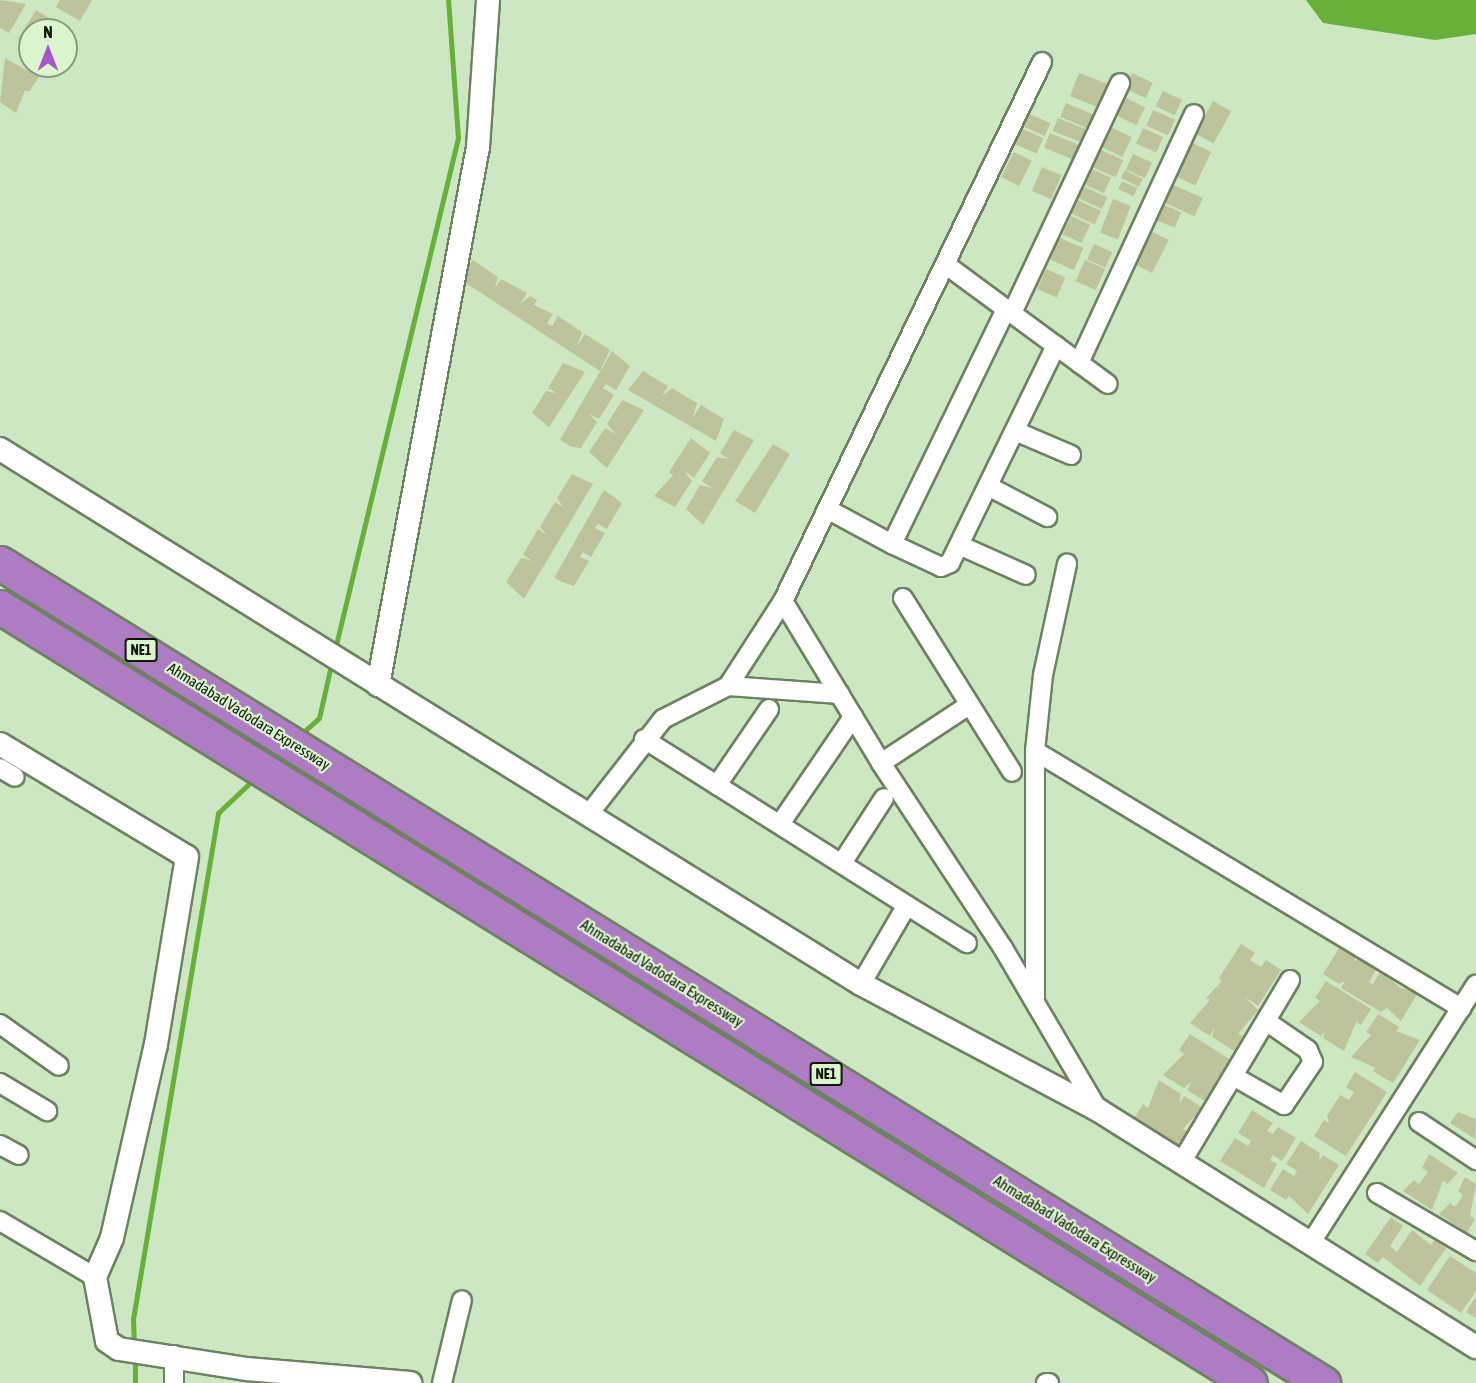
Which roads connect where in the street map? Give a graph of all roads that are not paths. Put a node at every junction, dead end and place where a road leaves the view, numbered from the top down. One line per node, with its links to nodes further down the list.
1 (488, 0): 24 (street)
2 (1042, 62): 5 (street)
3 (1120, 83): 6 (street)
4 (1194, 114): 8 (street)
5 (945, 264): 6 (street); 14 (street)
6 (1009, 311): 7 (street); 16 (street)
7 (1056, 346): 8 (street); 10 (street)
8 (1079, 363): 9 (street)
9 (1108, 384)
10 (1014, 431): 12 (street); 13 (street)
11 (0, 449): 24 (street)
12 (1071, 455)
13 (988, 486): 15 (street); 17 (street)
14 (829, 510): 16 (street); 22 (street)
15 (1047, 517)
16 (892, 544): 17 (street)
17 (959, 545): 20 (street)
18 (0, 563): 72 (highway, Ahmadabad Vadodara Expressway / NE1)
19 (1067, 564): 32 (street)
20 (1026, 575)
21 (903, 598): 27 (street)
22 (783, 601): 25 (street); 26 (street)
23 (0, 608): 71 (highway, NE1)
24 (378, 684): 37 (street)
25 (728, 686): 26 (street); 30 (street)
26 (840, 694): 29 (street)
27 (969, 705): 33 (street); 34 (street)
28 (769, 709): 35 (street)
29 (853, 717): 33 (street); 38 (street)
30 (644, 739): 35 (street); 37 (street)
31 (0, 744): 63 (street)
32 (1035, 751): 45 (street); 46 (street)
33 (880, 763): 45 (street)
34 (1012, 772)
35 (717, 785): 38 (street)
36 (884, 798): 39 (street)
37 (588, 815): 43 (street)
38 (780, 824): 39 (street)
39 (842, 863): 40 (street)
40 (907, 905): 41 (street); 43 (street)
41 (967, 943)
42 (1290, 980): 47 (street)
43 (861, 984): 52 (street)
44 (1476, 984): 46 (street)
45 (1035, 1000): 52 (street)
46 (1461, 1008): 61 (street)
47 (1266, 1021): 50 (street); 50 (street)
48 (0, 1024): 49 (street)
49 (59, 1066)
50 (1233, 1076): 58 (street)
51 (0, 1083): 53 (street)
52 (1098, 1110): 58 (street)
53 (46, 1111)
54 (1419, 1122): 57 (street)
55 (0, 1145): 56 (street)
56 (19, 1155)
57 (1476, 1160)
58 (1181, 1163): 61 (street)
59 (1377, 1193): 62 (street)
60 (0, 1221): 63 (street)
61 (1310, 1244): 65 (street)
62 (1476, 1251)
63 (95, 1277): 66 (street)
64 (462, 1300): 70 (street)
65 (1476, 1347)
66 (168, 1354): 67 (street); 68 (street)
67 (249, 1376): 69 (street)
68 (174, 1383)
69 (410, 1383)
70 (442, 1383)
71 (1250, 1383)
72 (1323, 1383)

